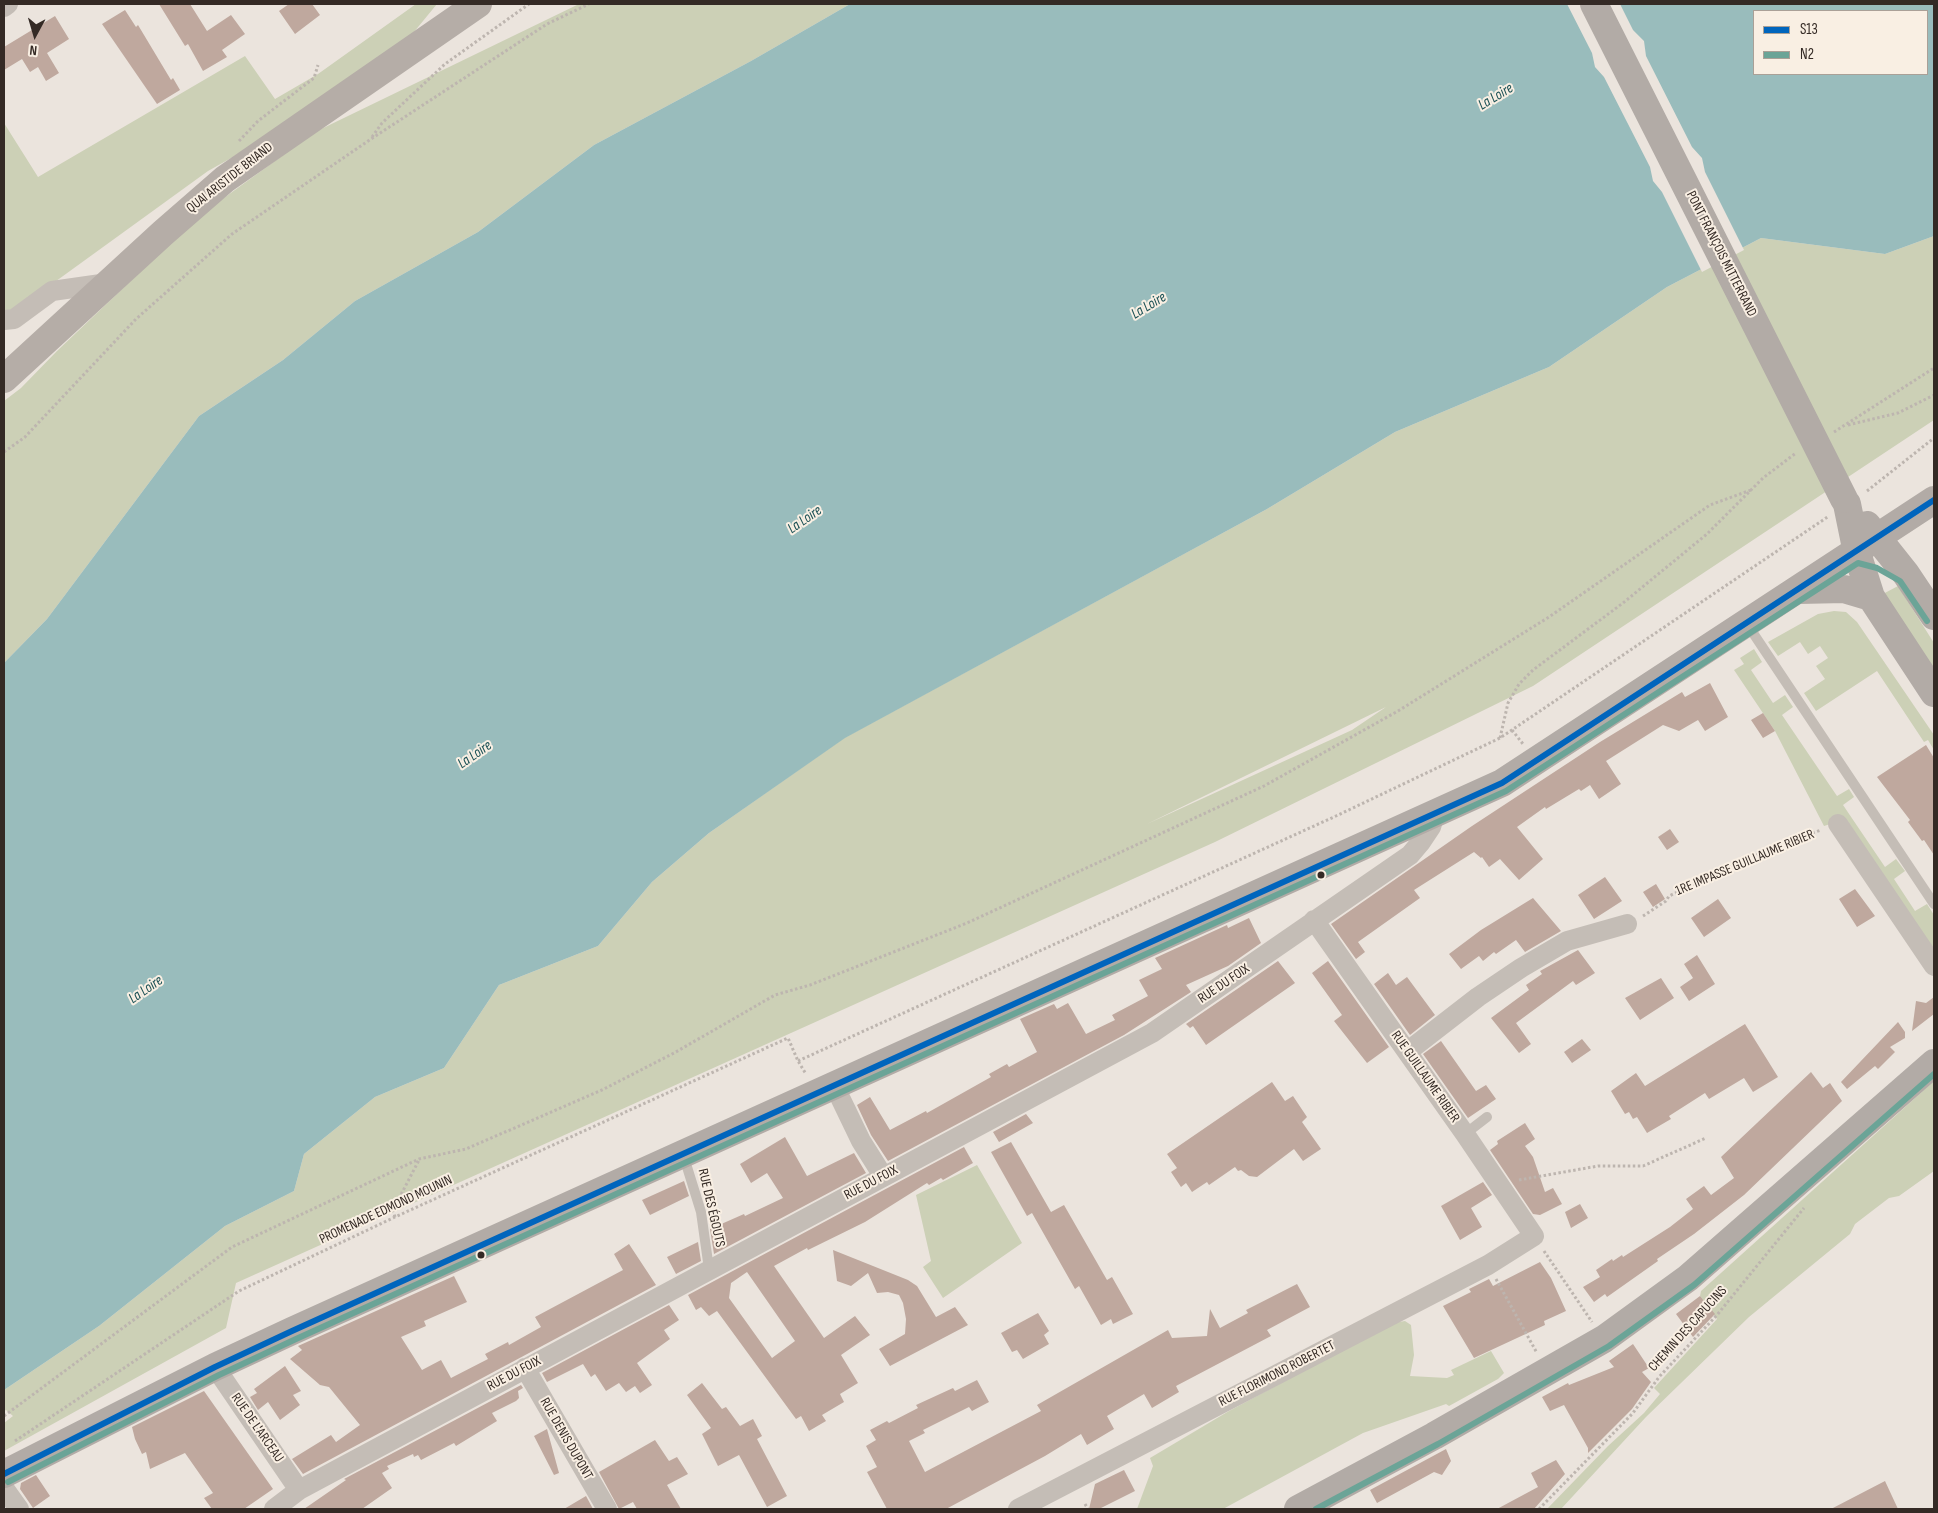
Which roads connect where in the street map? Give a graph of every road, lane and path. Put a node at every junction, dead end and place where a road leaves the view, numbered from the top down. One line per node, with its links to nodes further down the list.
1 (8, 4): 6 (street)
2 (478, 4): 7 (main road, QUAI ARISTIDE BRIAND)
3 (529, 4): 8 (path)
4 (589, 4): 8 (path)
5 (1594, 4): 17 (main road, PONT FRANÇOIS MITTERRAND, bridge)
6 (4, 7)
7 (449, 15): 9 (main road, QUAI ARISTIDE BRIAND)
8 (371, 139): 15 (path)
9 (108, 283): 10 (street); 12 (main road, QUAI ARISTIDE BRIAND)
10 (4, 320)
11 (1934, 368): 13 (path)
12 (4, 379)
13 (1934, 395)
14 (1934, 438): 17 (path)
15 (4, 452)
16 (1934, 501): 18 (main road); 20 (main road)
17 (1847, 502): 18 (main road); 19 (main road); 26 (path)
18 (1880, 537): 19 (main road); 20 (main road)
19 (1857, 553): 20 (main road); 21 (main road); 22 (main road)
20 (1906, 574): 23 (main road)
21 (1800, 590): 22 (main road); 24 (main road)
22 (1871, 598): 25 (main road)
23 (1934, 616)
24 (1747, 624): 27 (main road); 29 (lane)
25 (1934, 693)
26 (1500, 738): 40 (path); 44 (path, PROMENADE EDMOND MOUNIN)
27 (1435, 814): 30 (street, RUE DU FOIX); 35 (main road)
28 (1838, 824): 31 (path, 1RE IMPASSE GUILLAUME RIBIER); 32 (street)
29 (1934, 904)
30 (1314, 920): 33 (street, RUE GUILLAUME RIBIER); 41 (street, RUE DU FOIX)
31 (1626, 924): 33 (street)
32 (1934, 966)
33 (1407, 1052): 37 (street, RUE GUILLAUME RIBIER)
34 (1934, 1063): 48 (main road)
35 (834, 1085): 39 (main road); 41 (street)
36 (1487, 1117): 37 (lane)
37 (1465, 1134): 42 (street, RUE GUILLAUME RIBIER)
38 (1706, 1138): 42 (path)
39 (683, 1154): 46 (lane, RUE DES ÉGOUTS); 49 (main road)
40 (419, 1160): 44 (path); 52 (path)
41 (883, 1176): 46 (street, RUE DU FOIX)
42 (1499, 1183): 45 (street, RUE GUILLAUME RIBIER)
43 (1808, 1204): 64 (path, CHEMIN DES CAPUCINS)
44 (395, 1217): 53 (path, PROMENADE EDMOND MOUNIN)
45 (1538, 1241): 48 (path); 61 (street, RUE FLORIMOND ROBERTET)
46 (709, 1269): 50 (street, RUE DU FOIX)
47 (1492, 1271): 51 (path)
48 (1604, 1339): 51 (main road)
49 (215, 1367): 54 (main road); 56 (street, RUE DE L'ARCEAU)
50 (525, 1368): 56 (street, RUE DU FOIX); 60 (street, RUE DENIS DUPONT)
51 (1547, 1371): 63 (main road)
52 (4, 1416)
53 (15, 1442)
54 (4, 1474)
55 (4, 1488): 58 (street)
56 (299, 1490): 59 (street, RUE DU FOIX)
57 (1085, 1504): 62 (path)
58 (19, 1509)
59 (274, 1509)
60 (607, 1509)
61 (1018, 1509)
62 (1088, 1509)
63 (1298, 1509)
64 (1539, 1509)

